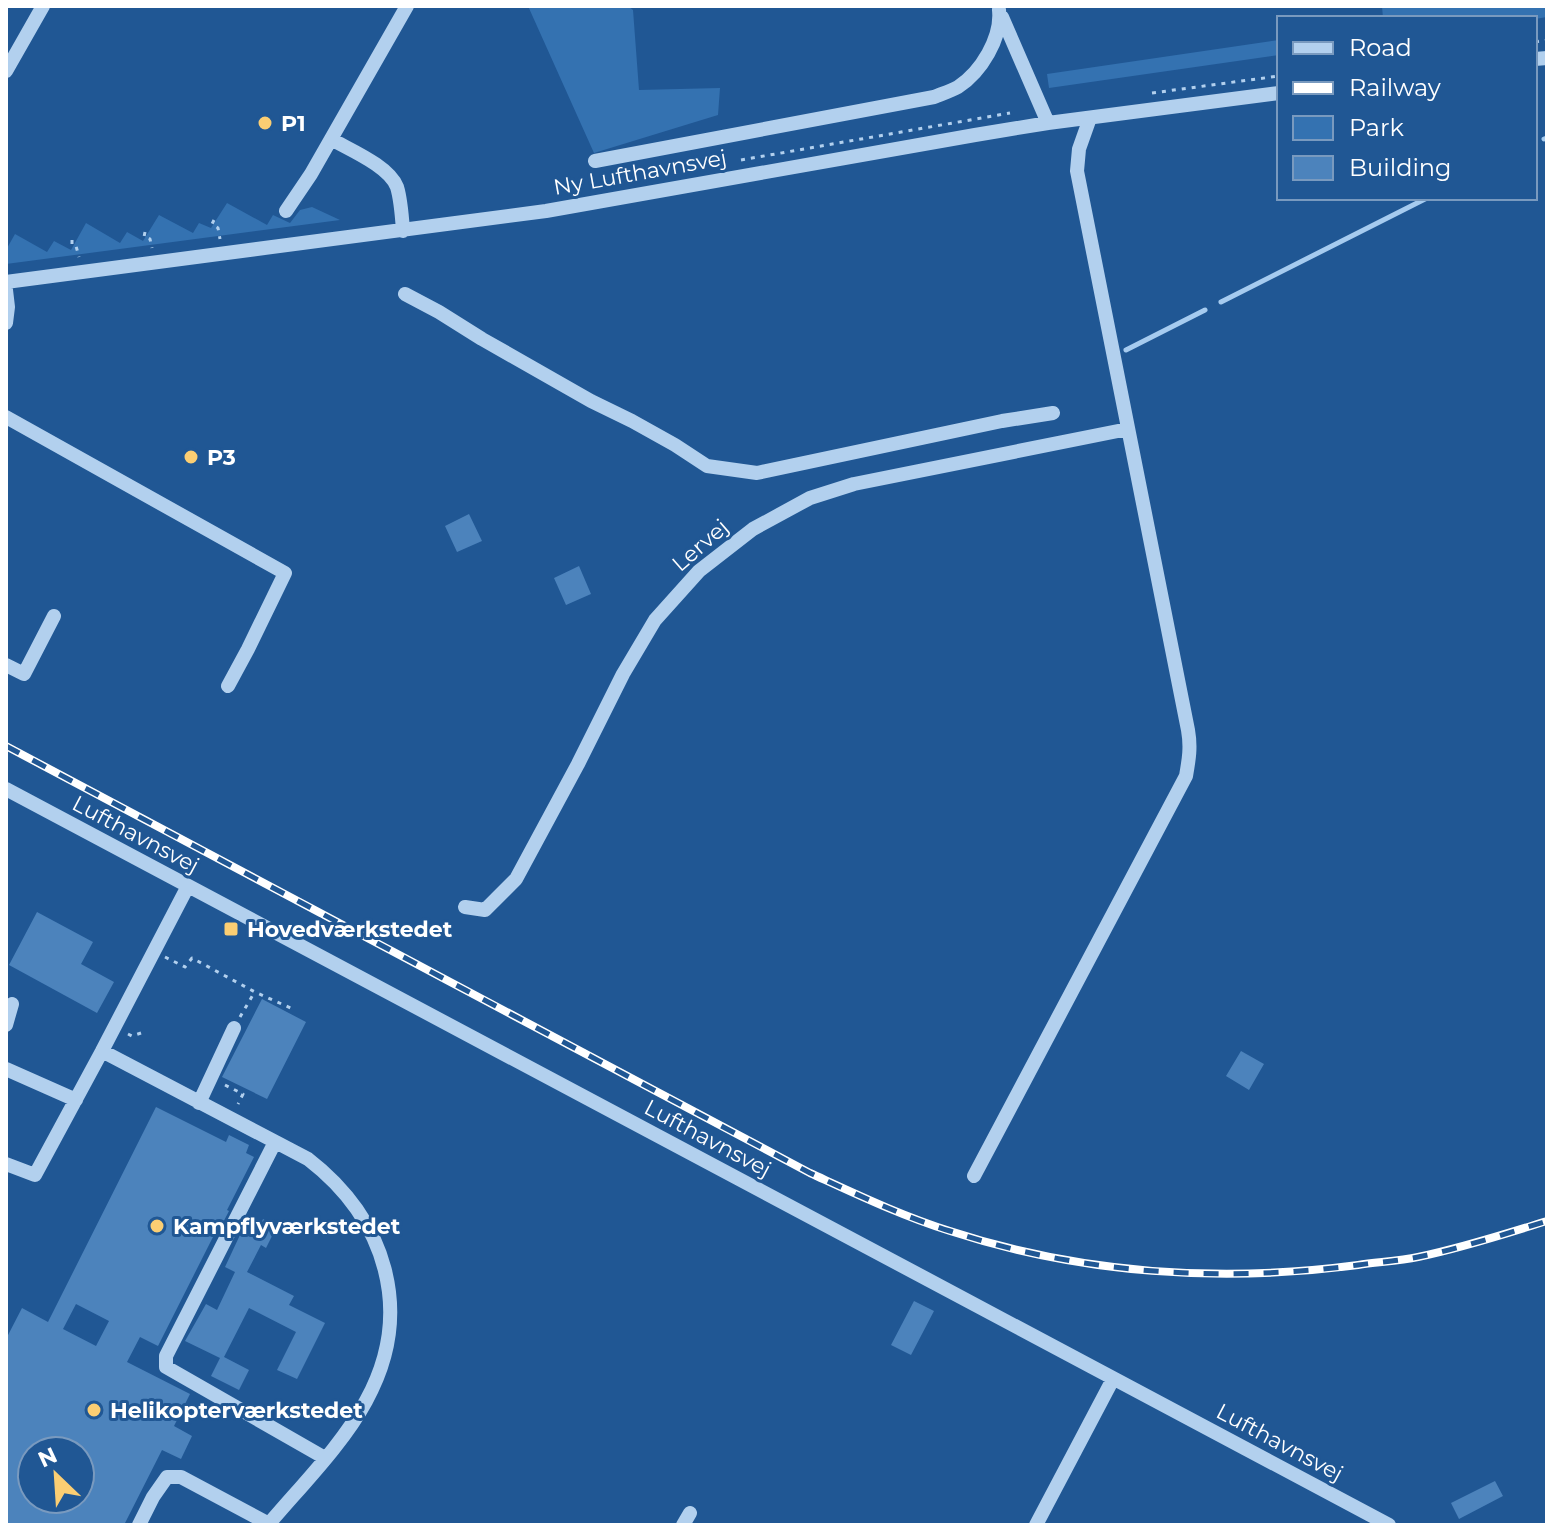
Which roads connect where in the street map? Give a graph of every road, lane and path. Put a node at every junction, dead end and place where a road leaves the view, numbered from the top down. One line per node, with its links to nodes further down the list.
1 (43, 6): 4 (street)
2 (407, 6): 11 (street)
3 (998, 8): 10 (street); 12 (street)
4 (6, 71)
5 (1277, 76): 6 (path)
6 (1152, 93)
7 (1277, 93): 9 (street, Ny Lufthavnsvej)
8 (1011, 112): 13 (path)
9 (1090, 118): 10 (street, Ny Lufthavnsvej); 26 (street)
10 (1048, 123): 16 (street, Ny Lufthavnsvej)
11 (331, 139): 14 (street); 16 (street)
12 (595, 161)
13 (734, 161)
14 (286, 211)
15 (214, 220): 18 (path)
16 (403, 231): 18 (street, Ny Lufthavnsvej)
17 (72, 240): 19 (path)
18 (224, 255): 19 (street, Ny Lufthavnsvej)
19 (80, 273): 20 (street, Ny Lufthavnsvej)
20 (6, 282)
21 (6, 290): 23 (street)
22 (405, 294): 24 (street)
23 (6, 323)
24 (1053, 413)
25 (6, 417): 29 (street)
26 (1128, 429): 32 (street, Lervej); 45 (street)
27 (54, 616): 28 (street)
28 (6, 665)
29 (228, 686)
30 (6, 789): 31 (street, Lufthavnsvej)
31 (188, 886): 33 (street); 46 (street, Lufthavnsvej)
32 (465, 907)
33 (153, 952): 34 (path); 39 (street)
34 (255, 992): 36 (path); 38 (path)
35 (12, 1004): 37 (street)
36 (295, 1010)
37 (6, 1025)
38 (234, 1028): 42 (street)
39 (102, 1051): 41 (street); 42 (street)
40 (6, 1069): 41 (street)
41 (76, 1100): 44 (street)
42 (199, 1103): 43 (street)
43 (275, 1142): 47 (street); 47 (street)
44 (6, 1164)
45 (974, 1176)
46 (1113, 1379): 50 (street); 51 (street, Lufthavnsvej)
47 (325, 1458): 49 (street)
48 (139, 1525): 49 (street)
49 (269, 1525)
50 (1036, 1525)
51 (1389, 1525)

